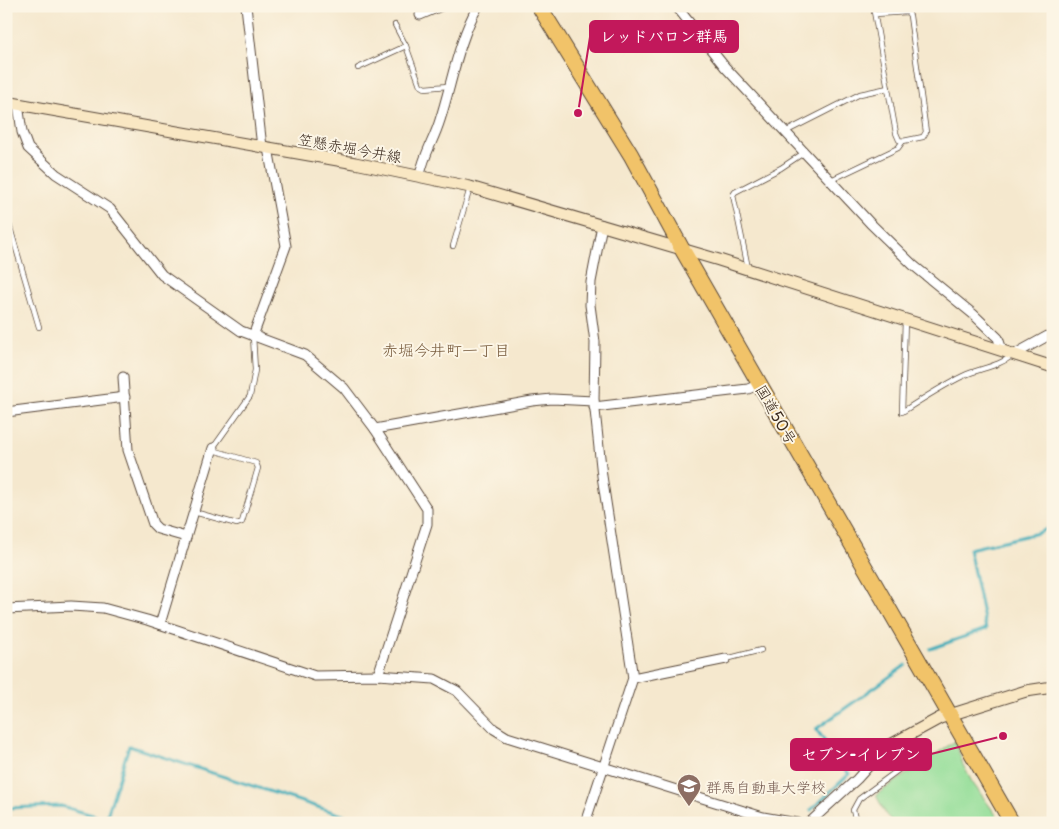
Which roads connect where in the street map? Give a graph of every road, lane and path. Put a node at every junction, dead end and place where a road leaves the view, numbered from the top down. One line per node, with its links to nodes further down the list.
1 (246, 6): 17 (street)
2 (441, 6): 7 (street)
3 (478, 6): 12 (street)
4 (539, 6): 25 (highway, 国道50号)
5 (676, 6): 15 (street)
6 (873, 6): 8 (lane)
7 (419, 12)
8 (875, 14): 13 (lane); 16 (lane)
9 (395, 25): 10 (lane)
10 (406, 46): 11 (lane); 12 (lane)
11 (358, 68)
12 (448, 86): 19 (street)
13 (888, 88): 15 (lane); 16 (lane)
14 (12, 103): 17 (main road, 笠懸赤堀今井線); 30 (street)
15 (787, 132): 18 (street)
16 (903, 141): 20 (lane)
17 (265, 147): 19 (main road, 笠懸赤堀今井線); 30 (street)
18 (805, 152): 20 (street); 26 (lane)
19 (420, 175): 21 (main road, 笠懸赤堀今井線)
20 (831, 180): 31 (street)
21 (470, 186): 23 (main road, 笠懸赤堀今井線); 24 (lane)
22 (6, 214): 28 (lane)
23 (602, 225): 25 (main road, 笠懸赤堀今井線); 37 (street)
24 (453, 246)
25 (682, 249): 26 (main road, 笠懸赤堀今井線); 35 (highway, 国道50号)
26 (748, 270): 27 (main road, 笠懸赤堀今井線)
27 (905, 318): 31 (main road, 笠懸赤堀今井線); 32 (lane)
28 (39, 327)
29 (1053, 333): 32 (street)
30 (253, 336): 39 (street); 40 (lane)
31 (1002, 350): 32 (main road, 笠懸赤堀今井線)
32 (1014, 354): 33 (main road, 笠懸赤堀今井線)
33 (1053, 366)
34 (123, 376): 36 (street)
35 (760, 384): 37 (street); 50 (highway, 国道50号)
36 (125, 397): 38 (street); 42 (street)
37 (594, 404): 39 (street); 48 (street)
38 (6, 412)
39 (375, 429): 47 (street)
40 (213, 449): 41 (street); 41 (lane)
41 (194, 512): 42 (street)
42 (186, 538): 44 (street)
43 (6, 610): 44 (street)
44 (160, 624): 47 (street)
45 (761, 650): 46 (lane)
46 (726, 658): 48 (street)
47 (378, 675): 53 (street)
48 (633, 678): 53 (street)
49 (1053, 687): 50 (main road)
50 (951, 716): 51 (main road); 58 (highway, 国道50号)
51 (900, 739): 52 (main road); 57 (lane)
52 (885, 748): 56 (street)
53 (602, 767): 54 (street); 55 (street)
54 (585, 823)
55 (797, 823)
56 (809, 823)
57 (856, 823)
58 (1012, 823)

